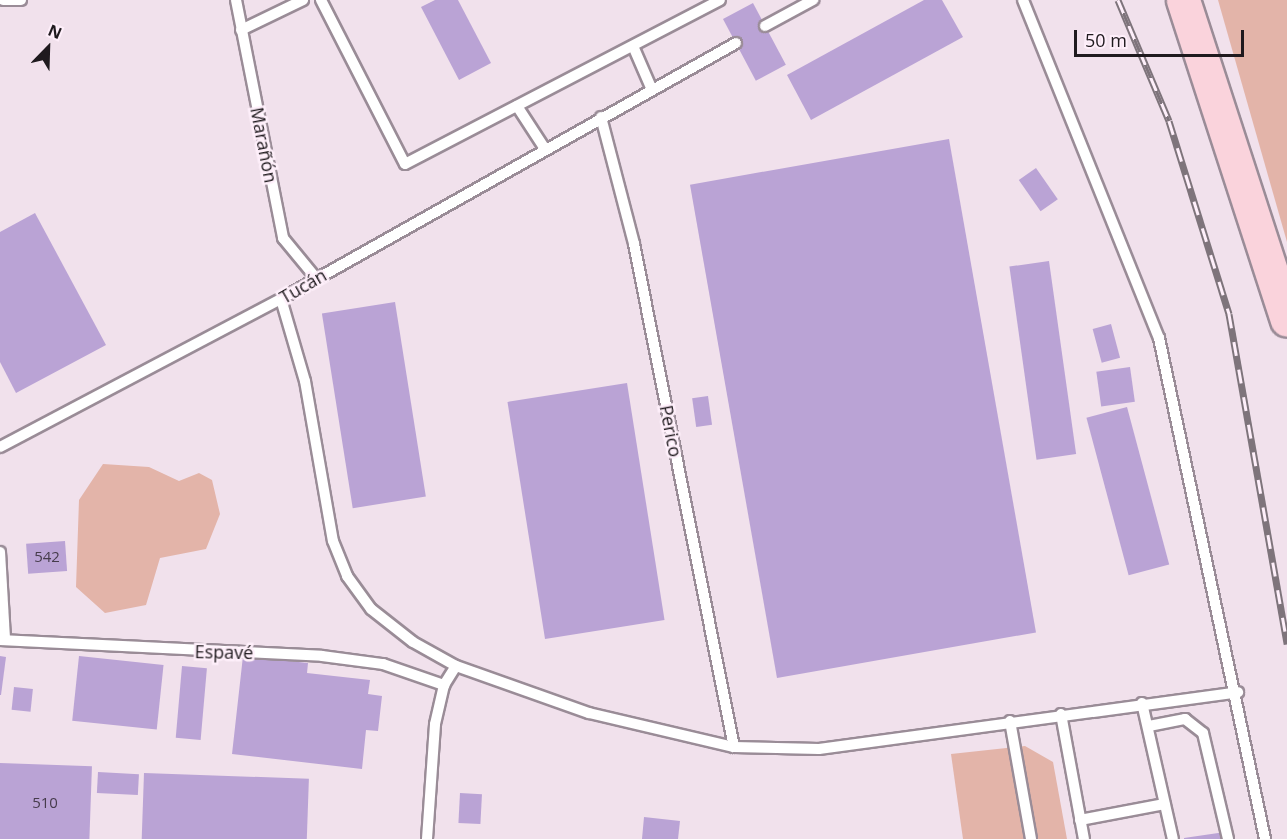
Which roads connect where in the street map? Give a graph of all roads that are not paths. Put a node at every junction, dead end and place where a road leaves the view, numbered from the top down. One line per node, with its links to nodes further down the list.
1 (3, 0): 2 (lane)
2 (21, 0)
3 (236, 0): 11 (lane, Marañón)
4 (303, 0): 11 (lane)
5 (321, 0): 15 (lane)
6 (720, 0): 13 (lane)
7 (813, 0): 10 (lane)
8 (1023, 0): 26 (lane)
9 (1183, 0): 20 (main road)
10 (765, 26)
11 (241, 30): 18 (lane, Marañón)
12 (736, 43): 14 (lane, Tucán)
13 (633, 46): 14 (lane); 15 (lane)
14 (652, 90): 16 (lane, Tucán)
15 (517, 106): 17 (lane)
16 (601, 117): 17 (lane, Tucán); 31 (lane, Perico)
17 (545, 149): 18 (lane, Tucán)
18 (316, 278): 19 (lane, Tucán)
19 (281, 299): 21 (lane, Tucán); 24 (lane)
20 (1287, 320)
21 (0, 447)
22 (0, 552): 23 (lane)
23 (2, 640): 25 (lane, Espavé)
24 (456, 666): 25 (lane); 31 (lane)
25 (444, 685): 34 (lane)
26 (1238, 693): 27 (lane); 39 (lane)
27 (1142, 703): 28 (lane); 30 (lane)
28 (1061, 714): 29 (lane); 33 (lane)
29 (1010, 721): 31 (lane); 35 (lane)
30 (1149, 726): 32 (lane); 38 (lane)
31 (734, 747)
32 (1165, 804): 33 (lane); 37 (lane)
33 (1080, 820): 36 (lane)
34 (427, 839)
35 (1032, 839)
36 (1084, 839)
37 (1173, 839)
38 (1228, 839)
39 (1265, 839)

